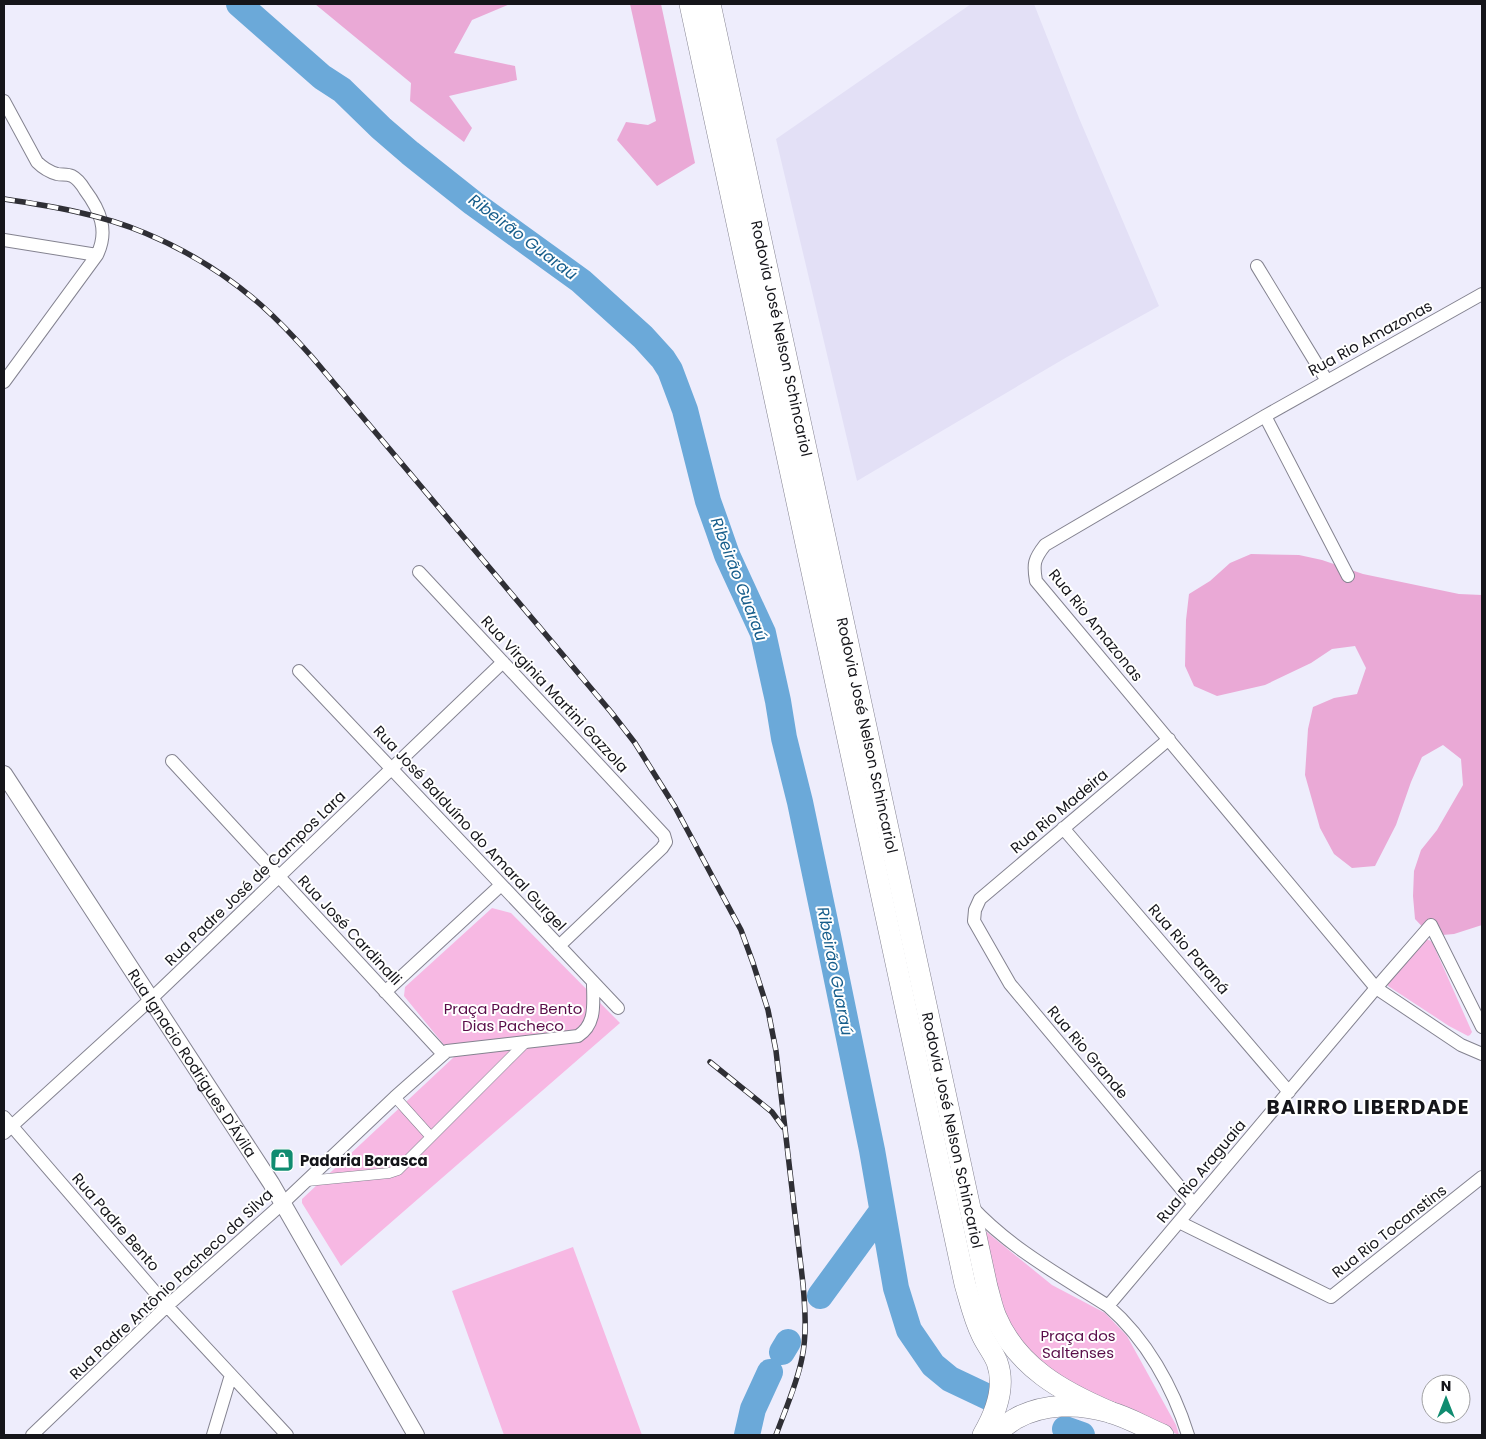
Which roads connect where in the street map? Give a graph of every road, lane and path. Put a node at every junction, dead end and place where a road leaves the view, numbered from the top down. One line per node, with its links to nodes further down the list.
1 (690, 4): 51 (main road, Rodovia José Nelson Schincariol)
2 (710, 4): 40 (main road, Rodovia José Nelson Schincariol)
3 (4, 101): 5 (street)
4 (4, 240): 5 (street)
5 (97, 255): 9 (street)
6 (1257, 266): 8 (street)
7 (1482, 294): 8 (street, Rua Rio Amazonas)
8 (1327, 381): 10 (street, Rua Rio Amazonas)
9 (4, 382)
10 (1265, 416): 12 (street); 15 (street, Rua Rio Amazonas)
11 (419, 572): 13 (street, Rua Virginia Martini Gazzola)
12 (1348, 576)
13 (503, 662): 17 (street, Rua Padre José de Campos Lara); 23 (street, Rua Virginia Martini Gazzola)
14 (299, 671): 17 (street, Rua José Balduíno do Amaral Gurgel)
15 (1169, 739): 19 (street, Rua Rio Madeira); 25 (street, Rua Rio Amazonas)
16 (172, 761): 20 (street, Rua José Cardinalli)
17 (392, 769): 20 (street, Rua Padre José de Campos Lara); 21 (street, Rua José Balduíno do Amaral Gurgel)
18 (4, 774): 27 (street, Rua Ignacio Rodrigues D'Ávila)
19 (1063, 828): 22 (street, Rua Rio Madeira); 33 (street, Rua Rio Paraná)
20 (278, 877): 26 (street, Rua José Cardinalli); 27 (street, Rua Padre José de Campos Lara)
21 (501, 885): 23 (street, Rua José Balduíno do Amaral Gurgel); 26 (street)
22 (974, 910): 41 (street, Rua Rio Grande)
23 (559, 946): 24 (street, Rua José Balduíno do Amaral Gurgel)
24 (594, 983): 28 (street, Rua José Balduíno do Amaral Gurgel); 30 (street)
25 (1376, 988): 29 (street, Rua Rio Araguaia); 32 (street, Rua Rio Amazonas); 33 (street, Rua Rio Araguaia)
26 (385, 992): 31 (street, Rua José Cardinalli)
27 (151, 999): 35 (street, Rua Padre José de Campos Lara); 39 (street, Rua Ignacio Rodrigues D'Ávila)
28 (618, 1008)
29 (1482, 1027)
30 (527, 1042): 31 (street); 36 (street)
31 (443, 1054): 34 (street, Rua Padre Antônio Pacheco da Silva)
32 (1482, 1054)
33 (1289, 1092): 41 (street, Rua Rio Araguaia)
34 (395, 1097): 36 (street); 38 (street, Rua Padre Antônio Pacheco da Silva)
35 (6, 1126): 43 (street, Rua Padre Bento)
36 (431, 1136): 38 (street)
37 (1482, 1177): 42 (street, Rua Rio Tocanstins)
38 (307, 1181): 39 (street, Rua Padre Antônio Pacheco da Silva)
39 (283, 1203): 43 (street, Rua Padre Antônio Pacheco da Silva); 50 (street, Rua Ignacio Rodrigues D'Ávila)
40 (969, 1203): 44 (street); 46 (main road, Rodovia José Nelson Schincariol)
41 (1194, 1204): 42 (street, Rua Rio Araguaia)
42 (1179, 1222): 44 (street, Rua Rio Araguaia)
43 (166, 1306): 45 (street, Rua Padre Bento); 47 (street, Rua Padre Antônio Pacheco da Silva)
44 (1108, 1306): 54 (street)
45 (231, 1375): 48 (street); 49 (street, Rua Padre Bento)
46 (1110, 1412): 52 (main road); 53 (main road)
47 (32, 1435)
48 (214, 1435)
49 (287, 1435)
50 (416, 1435)
51 (983, 1435)
52 (992, 1435)
53 (1163, 1435)
54 (1188, 1435)

